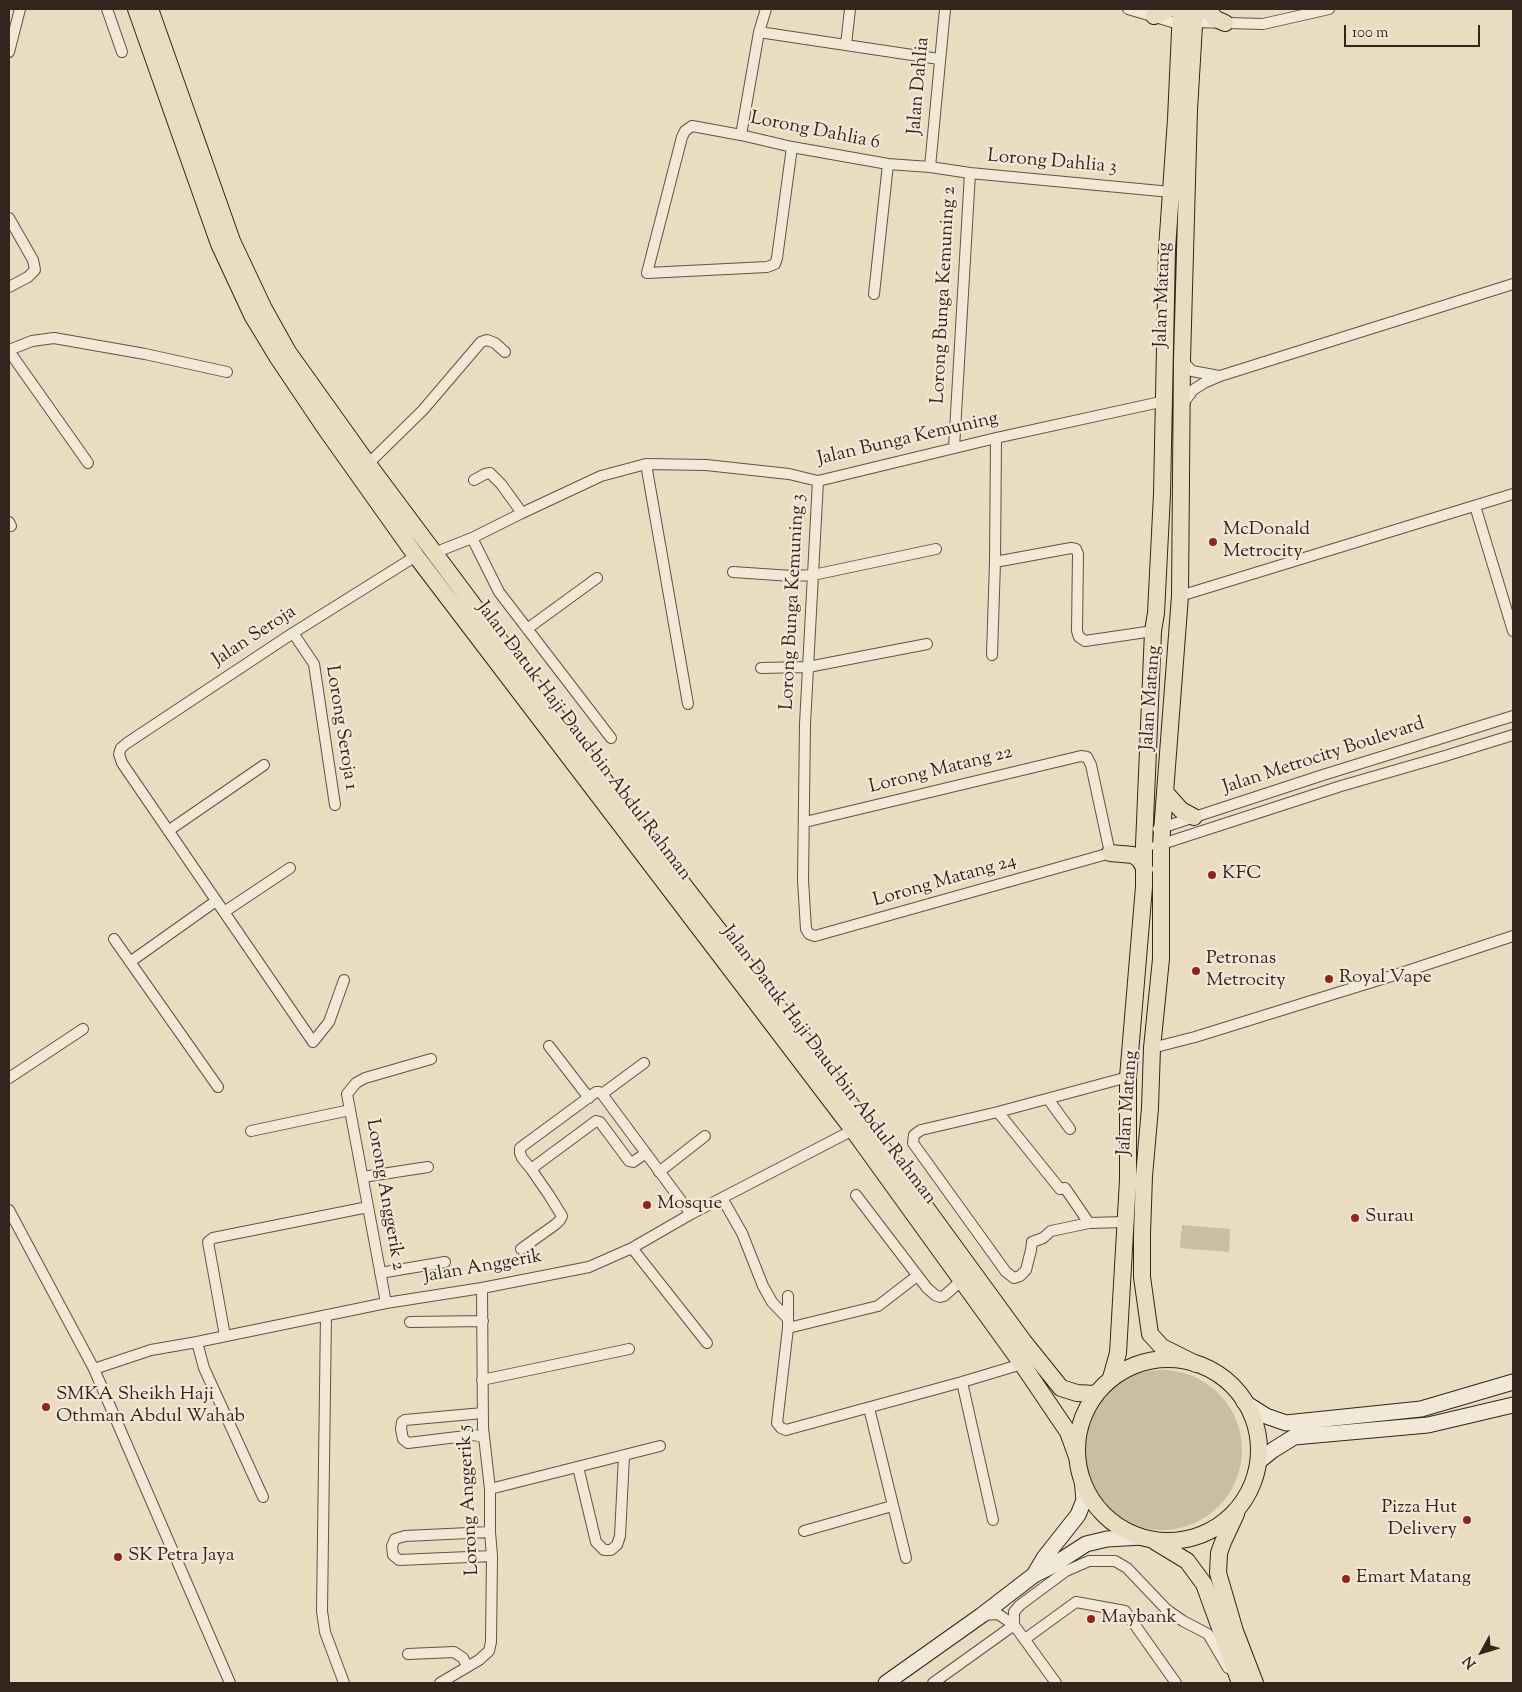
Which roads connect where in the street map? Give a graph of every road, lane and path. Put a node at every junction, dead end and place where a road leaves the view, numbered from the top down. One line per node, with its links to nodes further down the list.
1 (20, 9): 16 (street)
2 (107, 9): 17 (street)
3 (136, 9): 49 (main road, Jalan Datuk Haji Daud bin Abdul Rahman)
4 (150, 9): 39 (main road, Jalan Datuk Haji Daud bin Abdul Rahman)
5 (766, 9): 14 (street)
6 (850, 9): 15 (street)
7 (944, 9): 18 (street, Jalan Dahlia)
8 (1128, 9): 11 (street)
9 (1206, 9): 13 (main road)
10 (1329, 9): 13 (street)
11 (1161, 13): 12 (street)
12 (1188, 16): 13 (street); 24 (main road, Jalan Matang); 31 (main road, Jalan Matang)
13 (1225, 23)
14 (759, 32): 15 (street); 19 (street)
15 (846, 45): 18 (street)
16 (9, 52)
17 (122, 52)
18 (939, 58): 22 (street, Jalan Dahlia)
19 (741, 135): 20 (street, Lorong Dahlia 6); 20 (street, Lorong Dahlia 6)
20 (792, 147): 21 (street, Lorong Dahlia 6)
21 (888, 164): 22 (street, Lorong Dahlia 6); 28 (street)
22 (930, 167): 23 (street, Lorong Dahlia 3)
23 (970, 173): 24 (street, Lorong Dahlia 3); 37 (street, Lorong Bunga Kemuning 2)
24 (1171, 192): 34 (main road, Jalan Matang)
25 (9, 218): 27 (street)
26 (1513, 284): 33 (street)
27 (9, 287)
28 (874, 294)
29 (9, 351): 32 (street); 38 (street)
30 (505, 352): 39 (street)
31 (1182, 360): 33 (street); 35 (main road, Jalan Matang)
32 (227, 372)
33 (1220, 376): 35 (street)
34 (1165, 401): 36 (street, Jalan Bunga Kemuning); 56 (main road, Jalan Matang)
35 (1181, 407): 54 (main road, Jalan Matang)
36 (996, 438): 37 (street, Jalan Bunga Kemuning); 50 (street)
37 (954, 448): 42 (street, Jalan Bunga Kemuning)
38 (88, 463)
39 (368, 464): 48 (main road, Jalan Datuk Haji Daud bin Abdul Rahman)
40 (646, 464): 42 (street, Jalan Bunga Kemuning); 45 (street, Jalan Bunga Kemuning); 63 (street)
41 (474, 480): 45 (street)
42 (818, 481): 52 (street, Lorong Bunga Kemuning 3)
43 (1513, 494): 44 (street)
44 (1475, 506): 54 (street); 57 (street)
45 (522, 513): 46 (street, Jalan Bunga Kemuning)
46 (472, 538): 48 (street, Jalan Bunga Kemuning); 55 (street)
47 (936, 549): 52 (street)
48 (434, 553): 141 (main road, Jalan Datuk Haji Daud bin Abdul Rahman)
49 (416, 556): 58 (street, Jalan Seroja); 102 (main road, Jalan Datuk Haji Daud bin Abdul Rahman)
50 (995, 562): 56 (street); 60 (street)
51 (733, 572): 52 (street)
52 (813, 575): 61 (street, Lorong Bunga Kemuning 3)
53 (597, 578): 55 (street)
54 (1180, 596): 69 (main road, Jalan Matang)
55 (527, 629): 66 (street)
56 (1153, 630): 76 (main road, Jalan Matang)
57 (1513, 631)
58 (293, 633): 71 (street, Lorong Seroja 1); 75 (street, Jalan Seroja)
59 (927, 644): 61 (street)
60 (992, 655)
61 (808, 667): 62 (street); 73 (street, Lorong Bunga Kemuning 3)
62 (761, 668)
63 (688, 704)
64 (1513, 716): 68 (street, Jalan Metrocity Boulevard)
65 (1513, 735): 70 (street, Jalan Metrocity Boulevard)
66 (611, 738)
67 (264, 766): 75 (street)
68 (1287, 787): 70 (street); 72 (street, Jalan Metrocity Boulevard)
69 (1165, 792): 72 (main road); 74 (main road, Jalan Matang)
70 (1291, 802): 77 (street, Jalan Metrocity Boulevard)
71 (334, 805)
72 (1194, 817): 74 (street, Jalan Metrocity Boulevard)
73 (805, 822): 78 (street, Lorong Matang 22); 81 (street, Lorong Bunga Kemuning 3)
74 (1163, 828): 76 (street, Jalan Metrocity Boulevard); 77 (main road, Jalan Matang)
75 (168, 831): 82 (street)
76 (1145, 842): 77 (street, Jalan Metrocity Boulevard); 78 (street, Lorong Matang 24); 80 (main road, Jalan Matang)
77 (1161, 845): 90 (main road, Jalan Matang)
78 (1110, 853): 80 (main road); 81 (street, Lorong Matang 24)
79 (290, 868): 83 (street)
80 (1144, 869): 93 (main road, Jalan Matang)
81 (803, 880)
82 (216, 901): 83 (street); 86 (street)
83 (224, 912): 87 (street)
84 (1513, 936): 90 (street)
85 (114, 939): 86 (street)
86 (130, 962): 95 (street)
87 (344, 980)
88 (83, 1029): 94 (street)
89 (549, 1046): 97 (street)
90 (1152, 1048): 135 (main road, Jalan Matang)
91 (431, 1059): 99 (street, Lorong Anggerik 2)
92 (644, 1064): 96 (street)
93 (1128, 1077): 98 (street); 115 (main road, Jalan Matang)
94 (9, 1078)
95 (218, 1087)
96 (602, 1094): 97 (street); 105 (street)
97 (589, 1098): 107 (street)
98 (1048, 1099): 100 (street); 101 (street)
99 (350, 1110): 103 (street); 109 (street, Lorong Anggerik 2)
100 (998, 1112): 116 (street); 116 (street)
101 (1070, 1129)
102 (853, 1130): 111 (street, Jalan Anggerik); 122 (main road, Jalan Datuk Haji Daud bin Abdul Rahman)
103 (251, 1131)
104 (705, 1136): 108 (street)
105 (646, 1153): 107 (street); 108 (street)
106 (428, 1167): 109 (street)
107 (531, 1169): 118 (street)
108 (659, 1172): 114 (street)
109 (363, 1177): 112 (street, Lorong Anggerik 2)
110 (856, 1194): 121 (street)
111 (722, 1198): 114 (street, Jalan Anggerik); 129 (street)
112 (368, 1207): 120 (street, Lorong Anggerik 2); 130 (street)
113 (9, 1210): 136 (street)
114 (691, 1214): 117 (street, Jalan Anggerik)
115 (1125, 1222): 116 (street); 137 (main road, Jalan Matang)
116 (1089, 1223)
117 (632, 1248): 123 (street, Jalan Anggerik); 132 (street)
118 (522, 1249)
119 (445, 1262): 120 (street)
120 (380, 1273): 125 (street, Lorong Anggerik 2)
121 (917, 1276): 122 (street); 129 (street)
122 (962, 1280): 134 (main road, Jalan Datuk Haji Daud bin Abdul Rahman)
123 (482, 1288): 125 (street, Jalan Anggerik); 127 (street, Lorong Anggerik 5)
124 (788, 1296): 129 (street)
125 (386, 1303): 126 (street, Jalan Anggerik)
126 (326, 1315): 130 (street, Jalan Anggerik); 171 (street)
127 (483, 1321): 128 (street); 138 (street, Lorong Anggerik 5)
128 (410, 1322)
129 (788, 1324): 144 (street)
130 (225, 1336): 131 (street, Jalan Anggerik)
131 (197, 1342): 136 (street, Jalan Anggerik); 154 (street)
132 (707, 1343)
133 (629, 1349): 138 (street)
134 (1022, 1364): 139 (street); 149 (main road, Jalan Datuk Haji Daud bin Abdul Rahman)
135 (1196, 1364): 137 (main road); 142 (main road, Jalan Matang)
136 (94, 1369): 170 (street)
137 (1112, 1378): 141 (main road)
138 (482, 1380): 145 (street, Lorong Anggerik 5)
139 (962, 1382): 144 (street); 157 (street)
140 (1513, 1382): 142 (main road)
141 (1095, 1394): 149 (main road)
142 (1244, 1402): 150 (main road, Jalan Matang)
143 (1513, 1405): 150 (main road)
144 (869, 1408): 155 (street)
145 (483, 1413): 146 (street, Lorong Anggerik 5); 146 (street)
146 (484, 1436): 153 (street, Lorong Anggerik 5)
147 (660, 1446): 148 (street)
148 (624, 1456): 151 (street); 151 (street)
149 (1077, 1457): 152 (main road)
150 (1258, 1462): 156 (main road, Jalan Matang)
151 (578, 1467): 153 (street)
152 (1082, 1479): 160 (main road); 163 (main road)
153 (490, 1488): 159 (street, Lorong Anggerik 5)
154 (263, 1497)
155 (892, 1506): 158 (street); 162 (street)
156 (1239, 1507): 160 (main road); 166 (main road)
157 (993, 1520)
158 (804, 1531)
159 (490, 1532): 161 (street, Lorong Anggerik 5); 161 (street)
160 (1146, 1538): 163 (main road); 177 (main road)
161 (492, 1556): 169 (street, Lorong Anggerik 5)
162 (906, 1558)
163 (1034, 1575): 164 (main road)
164 (982, 1615): 165 (street); 173 (main road)
165 (1014, 1625): 167 (street); 174 (street); 177 (street)
166 (1235, 1631): 178 (main road); 179 (main road)
167 (1025, 1639): 175 (street); 176 (street)
168 (408, 1654): 169 (street)
169 (467, 1666): 172 (street, Lorong Anggerik 5)
170 (230, 1683)
171 (344, 1683)
172 (440, 1683)
173 (886, 1683)
174 (933, 1683)
175 (1056, 1683)
176 (1176, 1683)
177 (1239, 1683)
178 (1248, 1683)
179 (1256, 1683)

